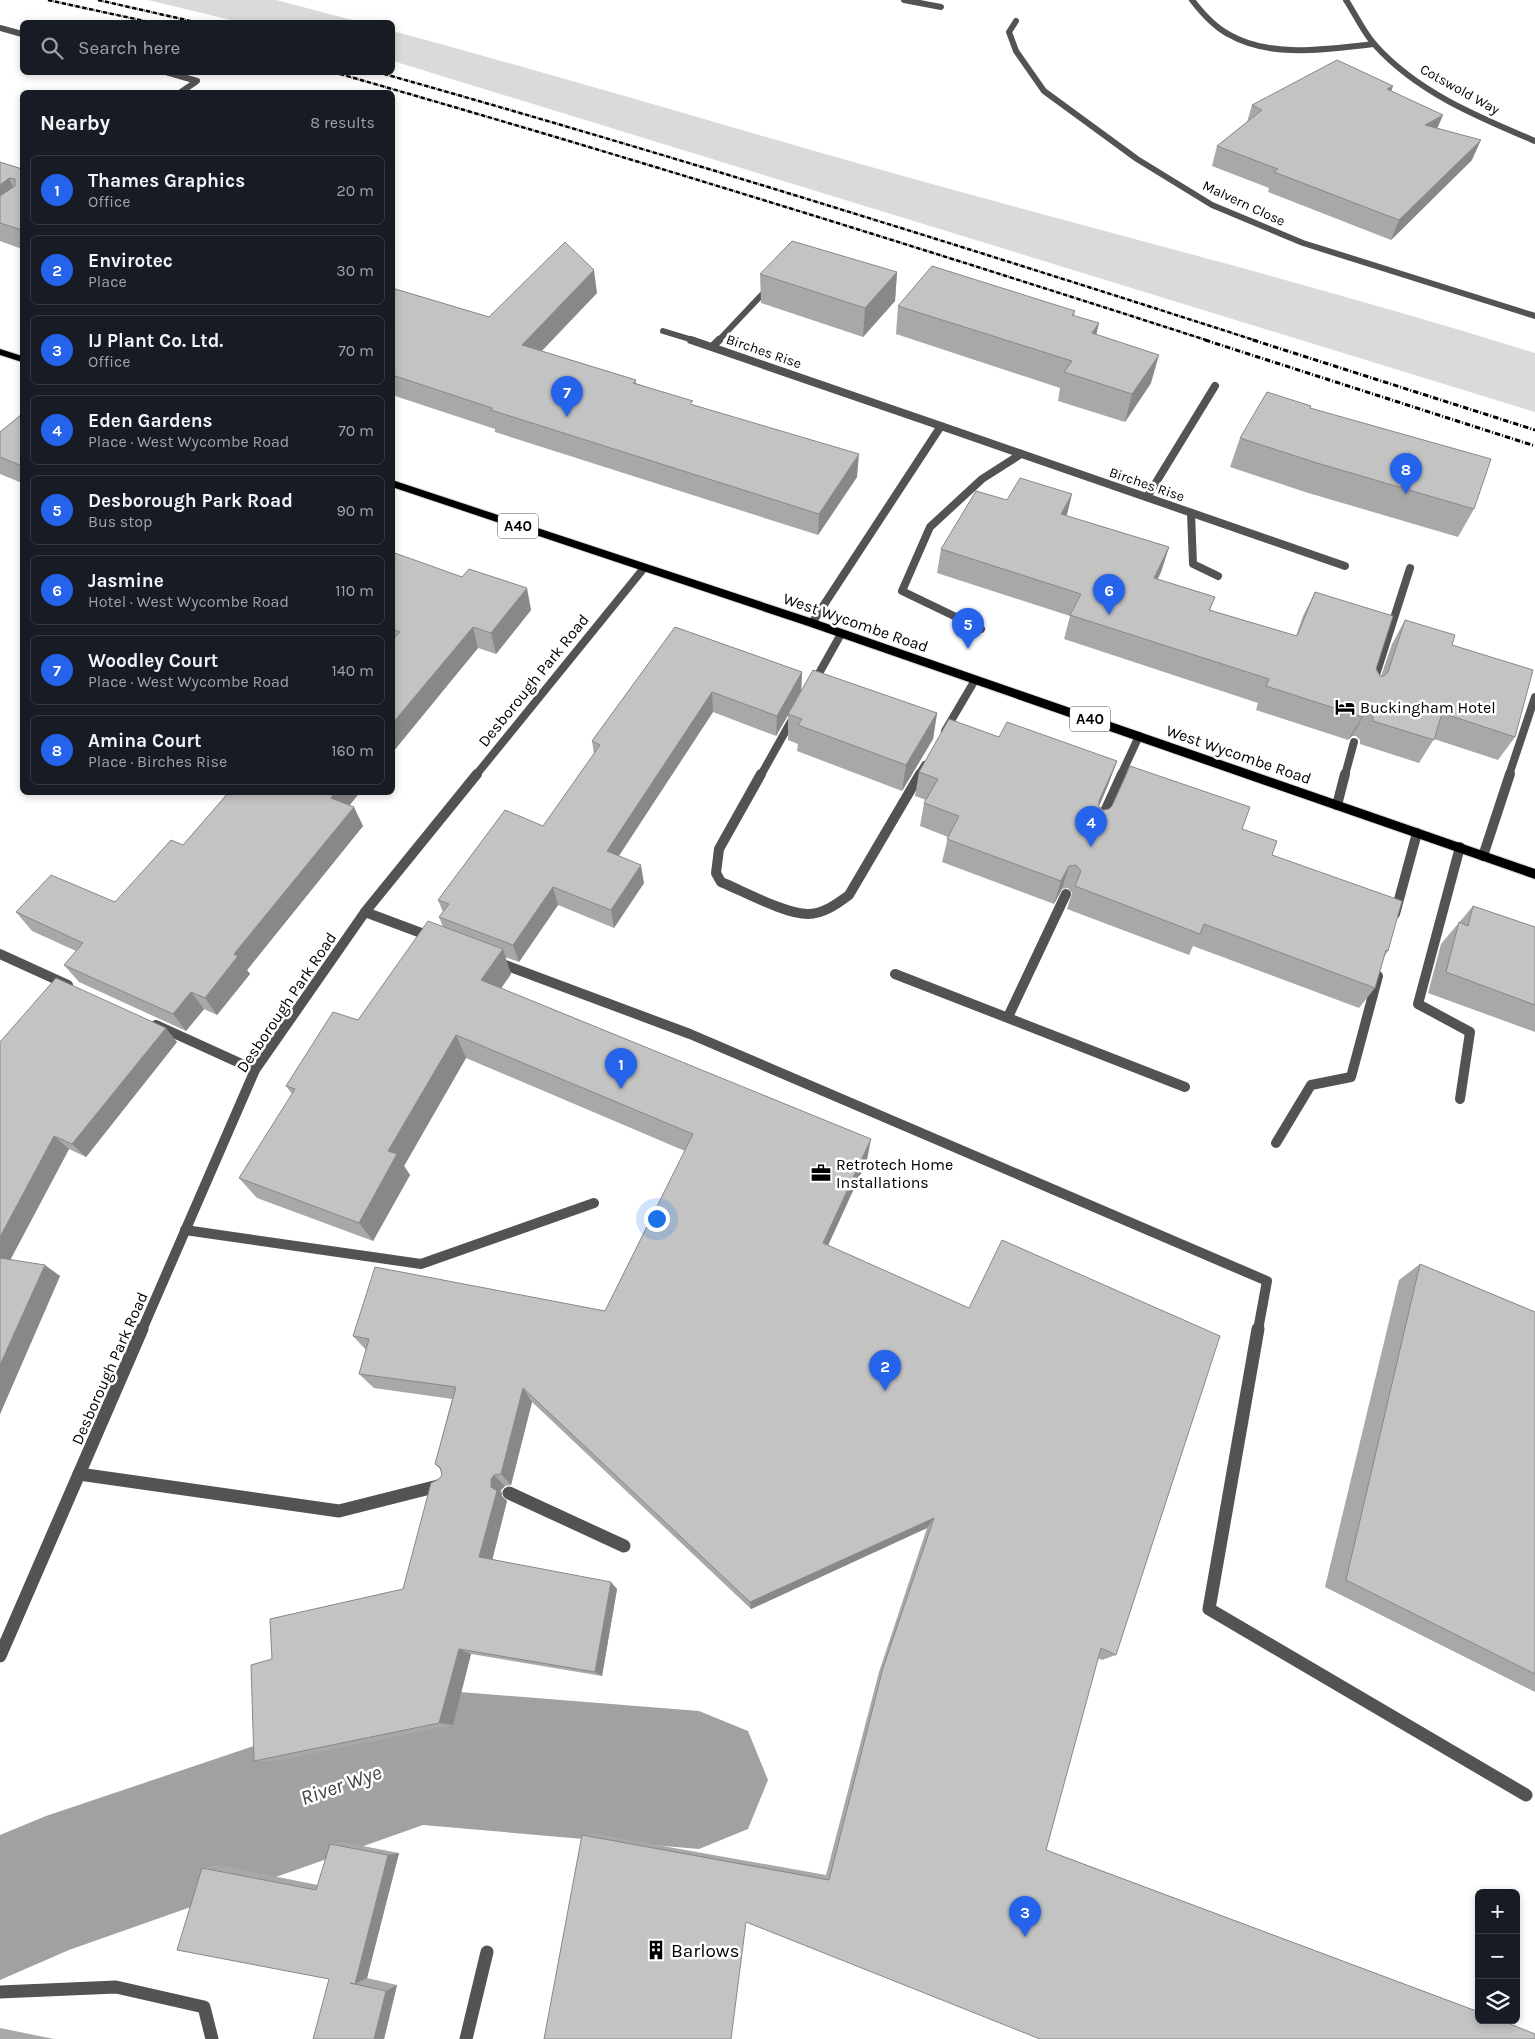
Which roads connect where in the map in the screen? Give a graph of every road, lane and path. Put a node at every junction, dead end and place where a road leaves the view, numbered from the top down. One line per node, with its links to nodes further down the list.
1 (904, 0): 4 (street)
2 (1192, 0): 8 (street)
3 (1346, 0): 8 (street, Cotswold Way)
4 (941, 7)
5 (1016, 21): 13 (street, Malvern Close)
6 (0, 28): 7 (street)
7 (20, 33)
8 (1374, 44): 11 (street, Cotswold Way)
9 (176, 75): 10 (street)
10 (183, 90)
11 (1535, 141)
12 (775, 281): 15 (street)
13 (1535, 316)
14 (663, 331): 15 (street, Birches Rise)
15 (713, 346): 19 (street, Birches Rise)
16 (0, 352): 17 (main road)
17 (20, 358)
18 (1215, 386): 22 (street)
19 (941, 426): 20 (street, Birches Rise); 28 (street)
20 (1021, 454): 22 (street, Birches Rise); 29 (street)
21 (395, 484): 25 (main road, West Wycombe Road / A40)
22 (1146, 497): 23 (street, Birches Rise)
23 (1191, 513): 24 (street, Birches Rise); 27 (street)
24 (1346, 566)
25 (644, 568): 28 (main road, West Wycombe Road / A40); 47 (street, Desborough Park Road)
26 (1410, 568): 33 (street)
27 (1218, 576)
28 (812, 623): 30 (main road, West Wycombe Road / A40)
29 (981, 629)
30 (841, 634): 31 (main road, West Wycombe Road / A40); 32 (street)
31 (975, 680): 36 (main road, West Wycombe Road / A40); 37 (street)
32 (807, 694)
33 (1369, 694)
34 (1535, 697): 44 (street)
35 (797, 711): 39 (street)
36 (1139, 736): 40 (main road, West Wycombe Road / A40); 41 (street)
37 (940, 740)
38 (1354, 742): 40 (street)
39 (930, 757)
40 (1337, 805): 42 (main road, West Wycombe Road / A40)
41 (1097, 827)
42 (1417, 833): 43 (main road, West Wycombe Road / A40); 48 (street)
43 (1460, 847): 44 (main road, West Wycombe Road / A40); 59 (street)
44 (1483, 856): 45 (main road, West Wycombe Road / A40)
45 (1535, 874)
46 (1066, 894): 55 (street)
47 (365, 912): 49 (street); 57 (street, Desborough Park Road)
48 (1392, 926)
49 (439, 940)
50 (0, 954): 54 (street)
51 (486, 958): 68 (street)
52 (1382, 964): 60 (street)
53 (895, 974): 55 (street)
54 (79, 990)
55 (1008, 1018): 58 (street)
56 (150, 1022): 57 (street)
57 (255, 1070): 62 (street, Desborough Park Road)
58 (1185, 1087)
59 (1460, 1099)
60 (1276, 1143)
61 (594, 1203): 62 (street)
62 (185, 1230): 63 (street, Desborough Park Road)
63 (79, 1474): 64 (street); 67 (street, Desborough Park Road)
64 (446, 1484)
65 (509, 1493): 66 (street)
66 (624, 1546)
67 (0, 1656)
68 (1526, 1795)
69 (487, 1952): 72 (street)
70 (0, 1992): 71 (street)
71 (212, 2039)
72 (466, 2039)

